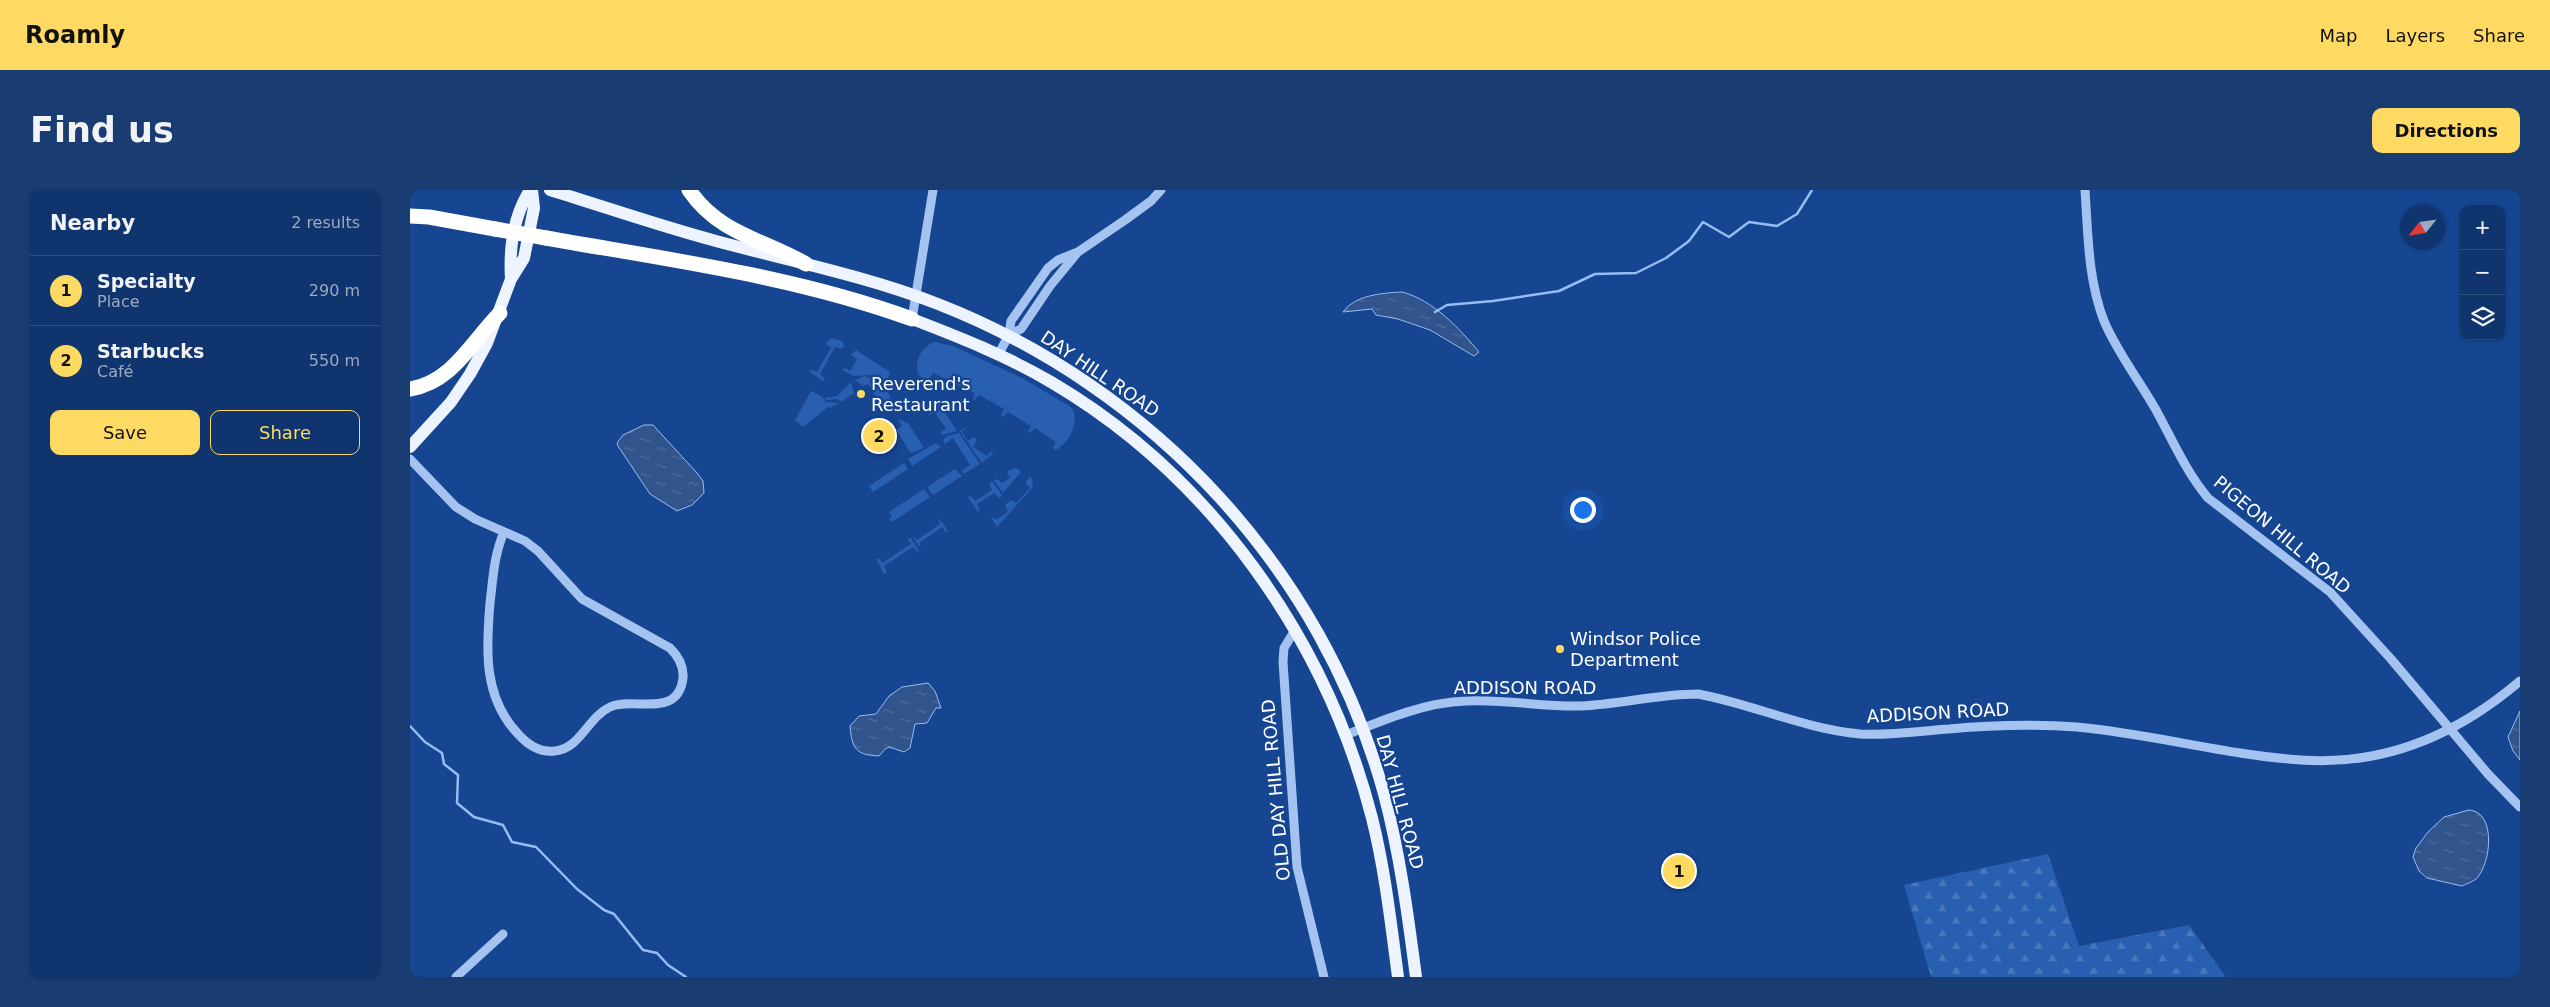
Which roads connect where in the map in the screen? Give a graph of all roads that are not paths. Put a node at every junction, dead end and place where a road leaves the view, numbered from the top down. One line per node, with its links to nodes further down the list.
1 (531, 190): 13 (main road)
2 (550, 190): 11 (main road, DAY HILL ROAD)
3 (689, 190): 11 (highway)
4 (933, 190): 12 (street)
5 (1161, 190): 10 (street)
6 (2084, 190): 28 (street, PIGEON HILL ROAD)
7 (410, 212): 9 (highway)
8 (410, 216): 9 (highway)
9 (429, 218): 14 (highway, bridge)
10 (1078, 252): 15 (street); 15 (street)
11 (806, 264): 12 (main road, DAY HILL ROAD)
12 (915, 296): 14 (street); 15 (main road, DAY HILL ROAD)
13 (500, 314): 17 (highway); 18 (main road)
14 (912, 319): 16 (main road, DAY HILL ROAD)
15 (1009, 335): 16 (street); 19 (main road, DAY HILL ROAD)
16 (998, 355): 21 (main road, DAY HILL ROAD)
17 (410, 389)
18 (410, 448)
19 (1180, 456): 21 (main road); 22 (main road, DAY HILL ROAD)
20 (410, 459): 23 (street)
21 (1169, 471): 24 (main road, DAY HILL ROAD)
22 (1249, 531): 24 (main road); 27 (main road, DAY HILL ROAD)
23 (504, 532): 23 (street)
24 (1235, 543): 25 (main road, DAY HILL ROAD)
25 (1295, 630): 29 (main road, DAY HILL ROAD); 33 (street, OLD DAY HILL ROAD)
26 (2520, 680): 28 (street, ADDISON ROAD)
27 (1363, 728): 28 (street, ADDISON ROAD); 29 (street, ADDISON ROAD); 35 (main road, DAY HILL ROAD)
28 (2451, 730): 30 (street, PIGEON HILL ROAD)
29 (1346, 734): 34 (main road, DAY HILL ROAD)
30 (2520, 807)
31 (504, 934): 32 (street)
32 (456, 977)
33 (1324, 977)
34 (1398, 977)
35 (1416, 977)

